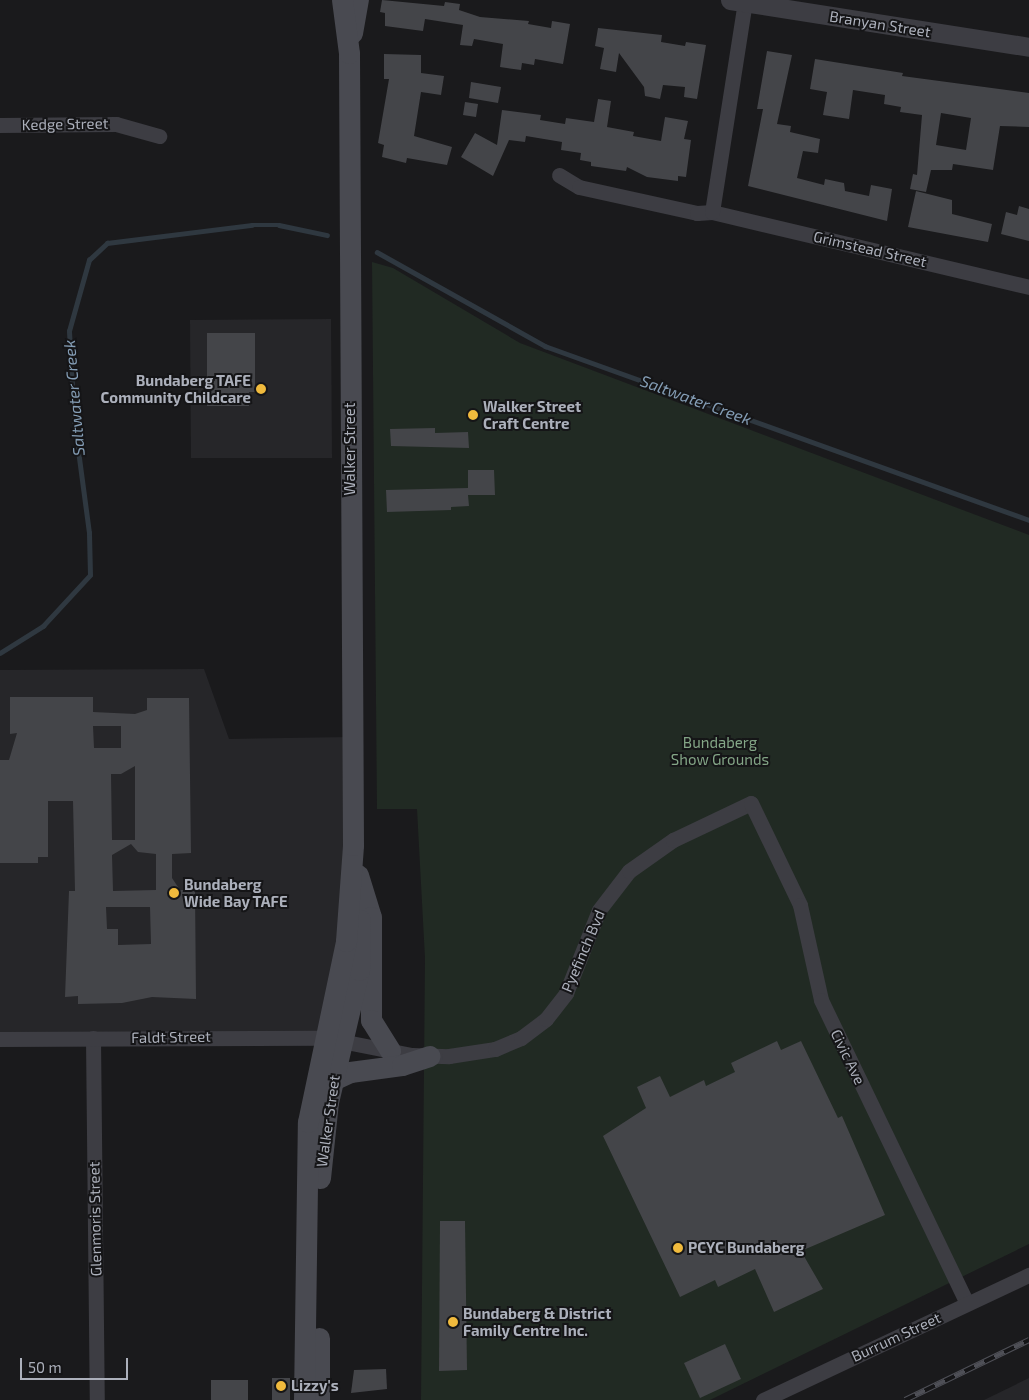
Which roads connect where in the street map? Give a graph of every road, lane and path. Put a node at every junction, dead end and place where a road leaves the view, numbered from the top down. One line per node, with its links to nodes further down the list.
1 (342, 0): 5 (main road, Walker Street)
2 (358, 0): 5 (main road, Walker Street)
3 (738, 1): 4 (street, Branyan Street); 9 (street)
4 (1029, 47)
5 (349, 53): 12 (main road, Walker Street)
6 (0, 125): 7 (street, Kedge Street)
7 (158, 136)
8 (559, 175): 9 (street, Grimstead Street)
9 (712, 212): 10 (street, Grimstead Street)
10 (1029, 287)
11 (751, 803): 18 (street, Pyefinch Bvd); 21 (street, Civic Ave)
12 (353, 845): 13 (main road, Walker Street); 16 (main road, Walker Street)
13 (358, 875): 16 (main road, Walker Street); 17 (main road)
14 (93, 1038): 15 (street, Faldt Street); 16 (street, Faldt Street); 22 (street, Glenmoris Street)
15 (0, 1039)
16 (333, 1040): 17 (street, Pyefinch Bvd); 19 (main road, Walker Street); 23 (main road, Walker Street)
17 (390, 1050): 18 (street, Pyefinch Bvd)
18 (430, 1056): 19 (main road)
19 (333, 1080): 23 (main road, Walker Street)
20 (1029, 1275): 21 (street, Burrum Street)
21 (967, 1303): 24 (street, Burrum Street)
22 (97, 1400)
23 (307, 1400)
24 (763, 1400)

